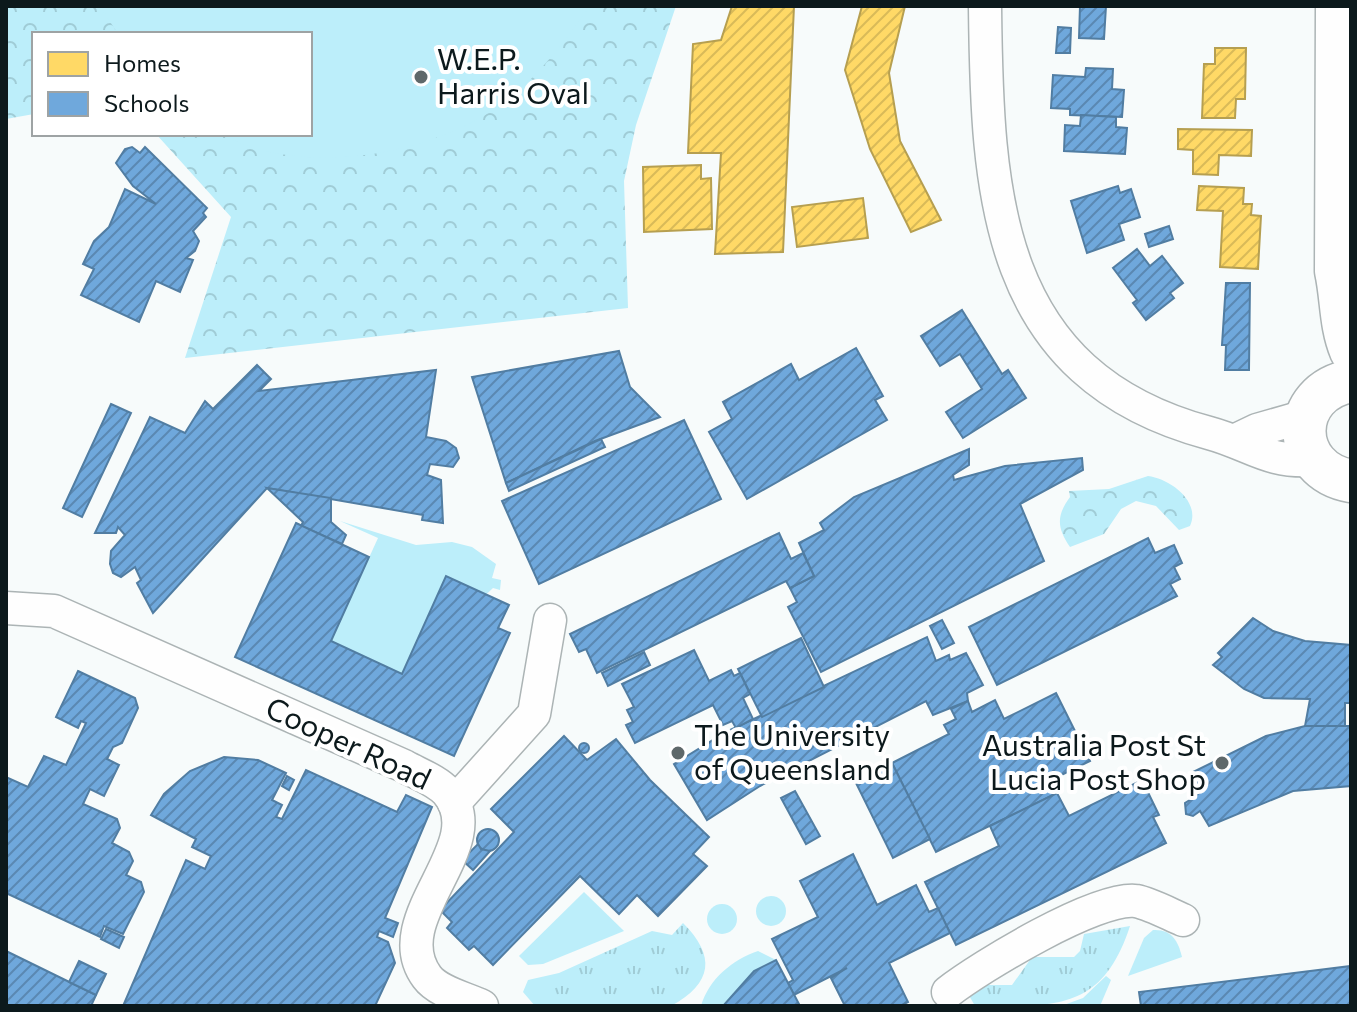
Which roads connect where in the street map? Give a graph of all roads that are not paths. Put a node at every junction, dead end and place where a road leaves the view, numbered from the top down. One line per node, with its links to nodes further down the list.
1 (985, 6): 6 (street)
2 (1337, 6): 3 (main road)
3 (1336, 271): 4 (main road); 5 (main road)
4 (1351, 351)
5 (1327, 396): 6 (street); 7 (main road)
6 (1234, 441): 7 (street)
7 (1338, 480)
8 (6, 608): 10 (street, Cooper Road)
9 (550, 620): 10 (street)
10 (454, 803): 13 (street, Cooper Road)
11 (1183, 920): 12 (street)
12 (948, 992)
13 (482, 1006)

